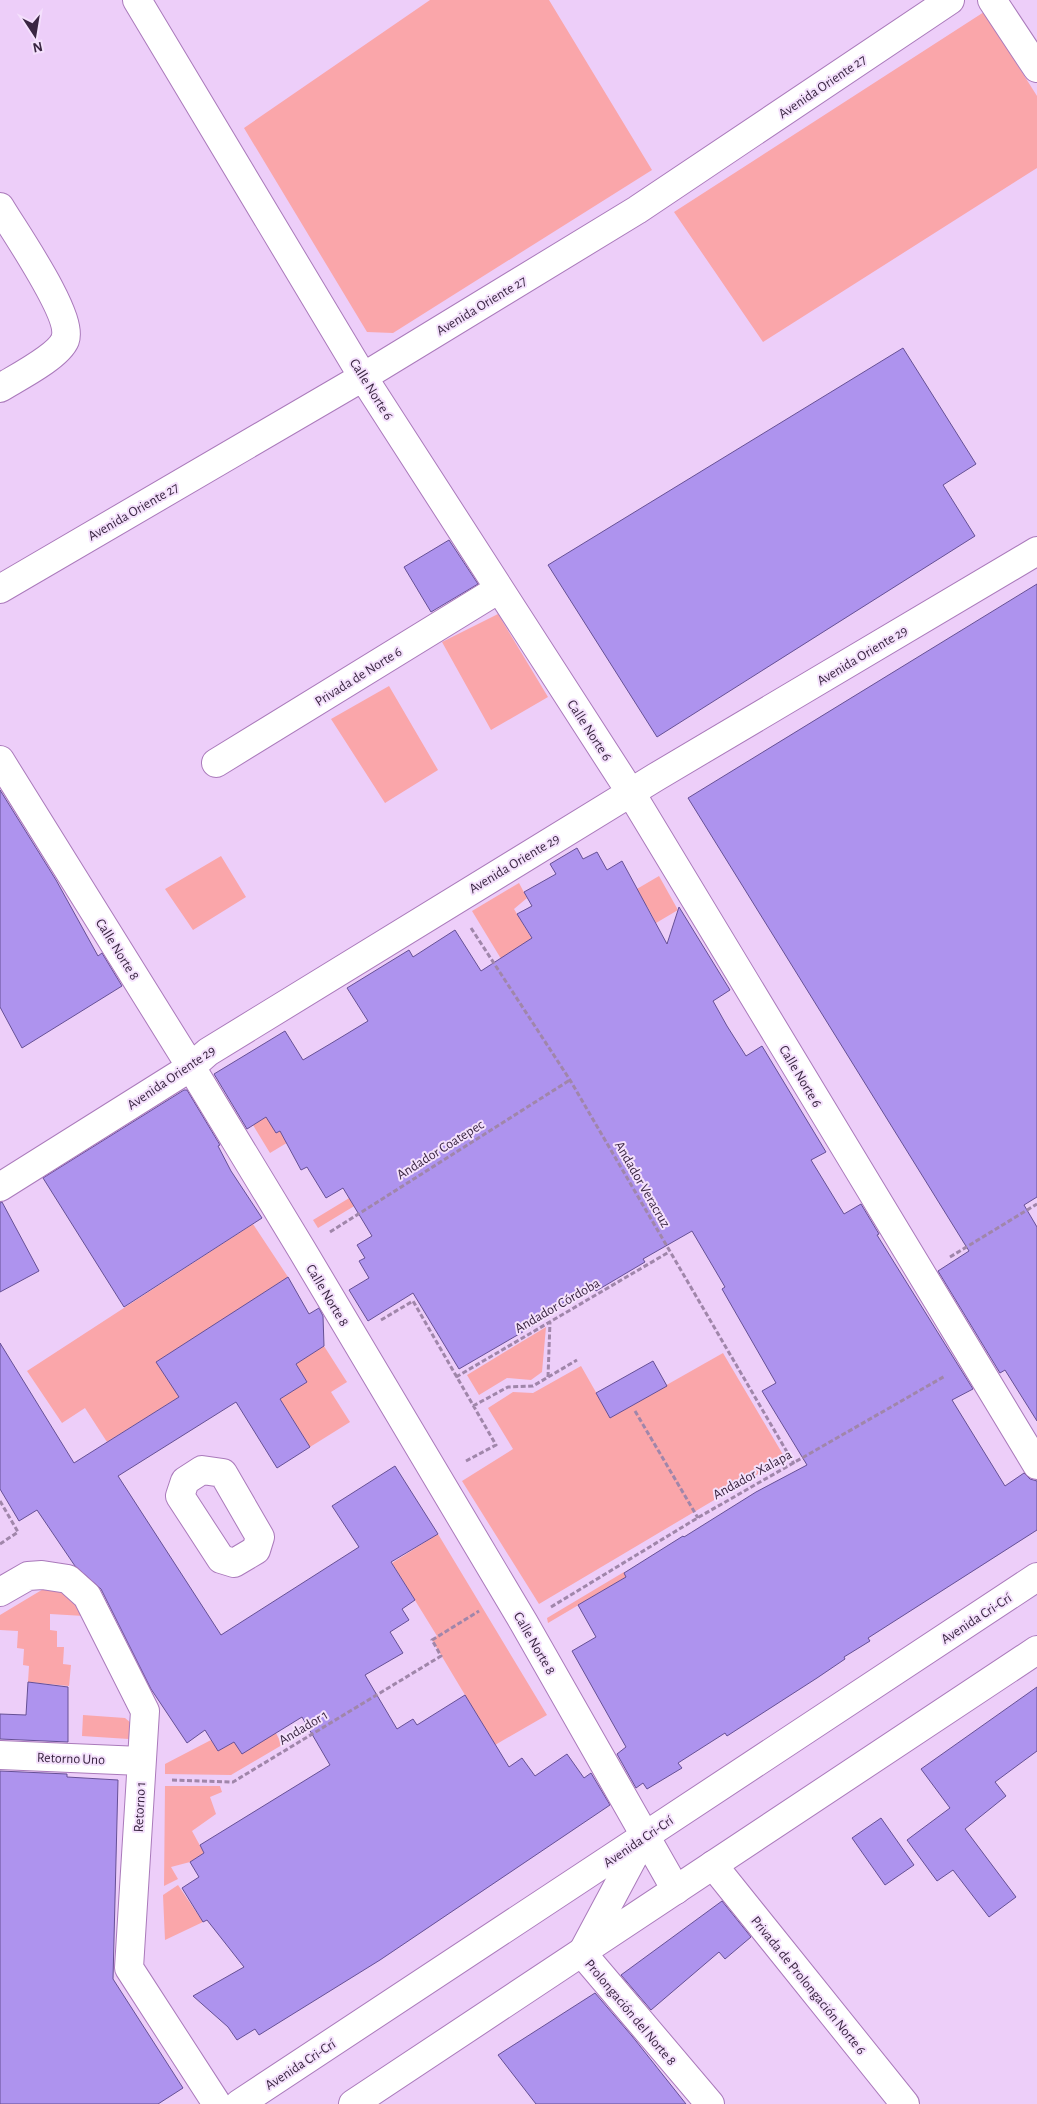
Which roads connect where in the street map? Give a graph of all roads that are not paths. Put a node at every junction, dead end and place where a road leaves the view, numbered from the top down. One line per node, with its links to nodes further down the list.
1 (137, 0): 6 (street, Calle Norte 6)
2 (950, 0): 6 (street, Avenida Oriente 27)
3 (992, 0): 4 (street)
4 (1037, 68)
5 (0, 207): 7 (street)
6 (363, 377): 9 (street, Avenida Oriente 27); 10 (street, Calle Norte 6)
7 (0, 388)
8 (1037, 551): 13 (street, Avenida Oriente 29)
9 (0, 589)
10 (499, 589): 12 (street, Privada de Norte 6); 13 (street, Calle Norte 6)
11 (0, 760): 14 (street, Calle Norte 8)
12 (216, 764)
13 (631, 792): 14 (street, Avenida Oriente 29); 16 (street, Calle Norte 6)
14 (191, 1067): 15 (street, Avenida Oriente 29); 22 (street, Calle Norte 8)
15 (0, 1188)
16 (1037, 1465)
17 (1037, 1577): 22 (street, Avenida Cri-Crí)
18 (0, 1592): 21 (street, Retorno 1)
19 (1037, 1650): 23 (street)
20 (0, 1755): 21 (street, Retorno Uno)
21 (142, 1761): 26 (street, Retorno 1)
22 (644, 1837): 24 (street); 25 (street, Prolongación del Norte 8); 27 (street, Avenida Cri-Crí)
23 (713, 1865): 24 (street); 30 (street, Privada de Prolongación Norte 6)
24 (676, 1890): 25 (street)
25 (582, 1953): 28 (street); 29 (street, Prolongación del Norte 8)
26 (217, 2104)
27 (240, 2104)
28 (353, 2104)
29 (710, 2104)
30 (905, 2104)

